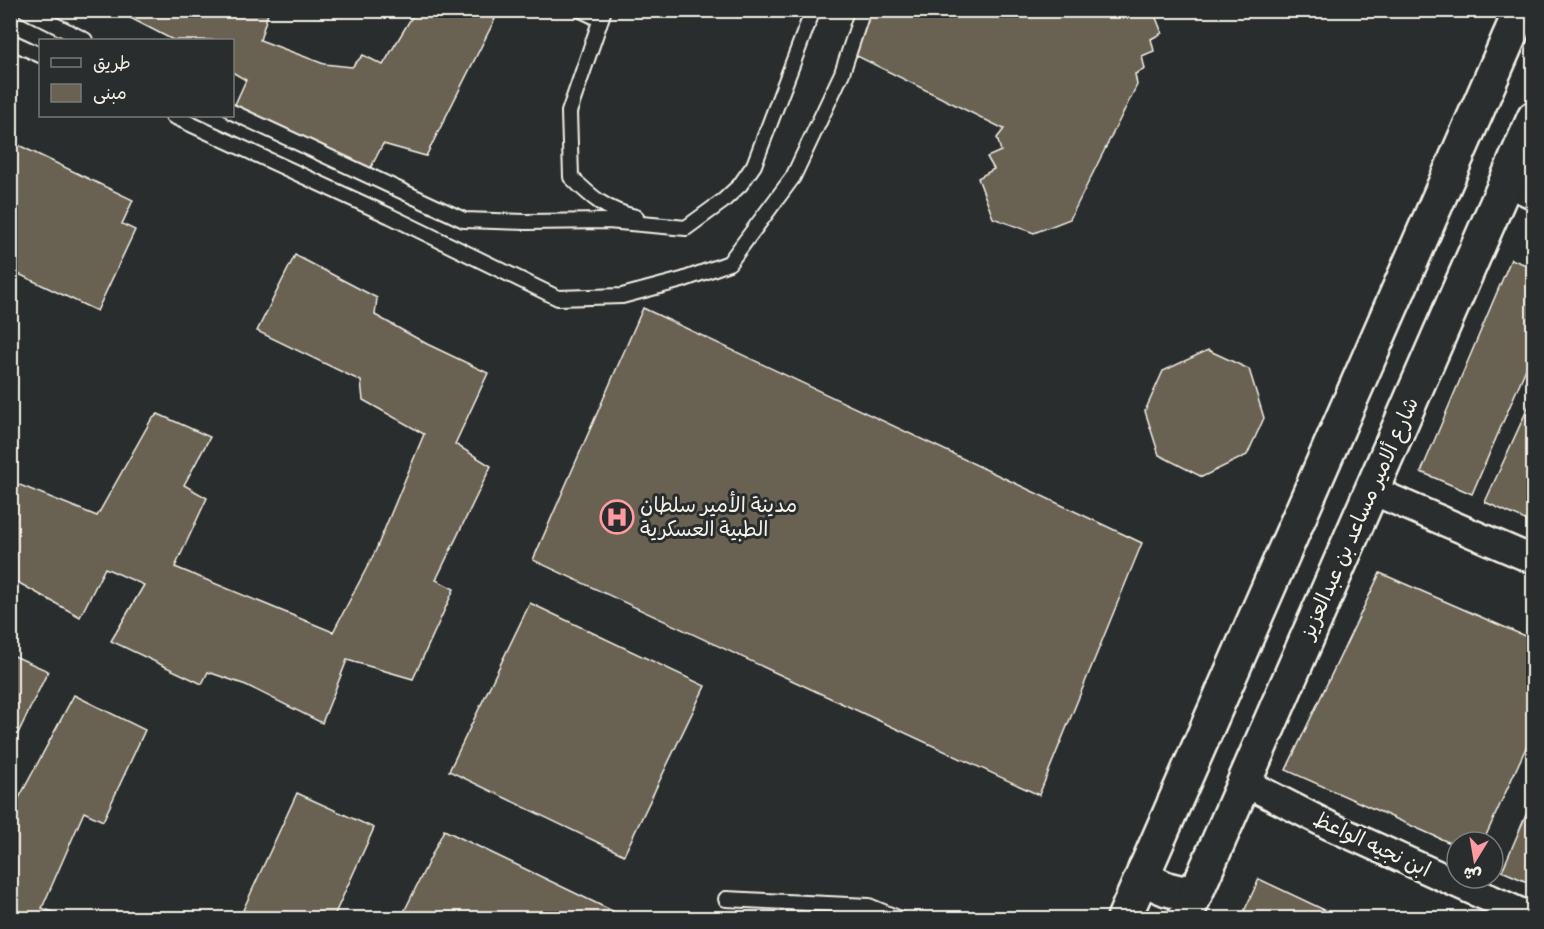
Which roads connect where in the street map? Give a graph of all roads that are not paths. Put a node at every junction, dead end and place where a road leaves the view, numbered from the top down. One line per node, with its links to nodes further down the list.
1 (25, 10): 7 (lane)
2 (581, 10): 6 (lane)
3 (813, 10): 14 (lane)
4 (863, 10): 11 (lane)
5 (1521, 10): 18 (street)
6 (602, 15): 14 (lane)
7 (83, 39)
8 (10, 41): 9 (lane)
9 (39, 55)
10 (234, 113): 14 (lane)
11 (175, 117)
12 (1533, 118): 13 (street, شارع ألامير مساعد بن عبدالعزيز)
13 (1519, 188): 15 (street, شارع ألامير مساعد بن عبدالعزيز)
14 (686, 228)
15 (1371, 490): 16 (street); 17 (street, شارع ألامير مساعد بن عبدالعزيز)
16 (1533, 560)
17 (1244, 782): 19 (street, شارع ألامير مساعد بن عبدالعزيز); 24 (street, ابن نجيه الواعظ)
18 (1145, 868): 19 (street); 22 (street)
19 (1198, 887): 23 (street, شارع ألامير مساعد بن عبدالعزيز)
20 (726, 899): 21 (lane)
21 (898, 918)
22 (1124, 918)
23 (1185, 918)
24 (1533, 918)

